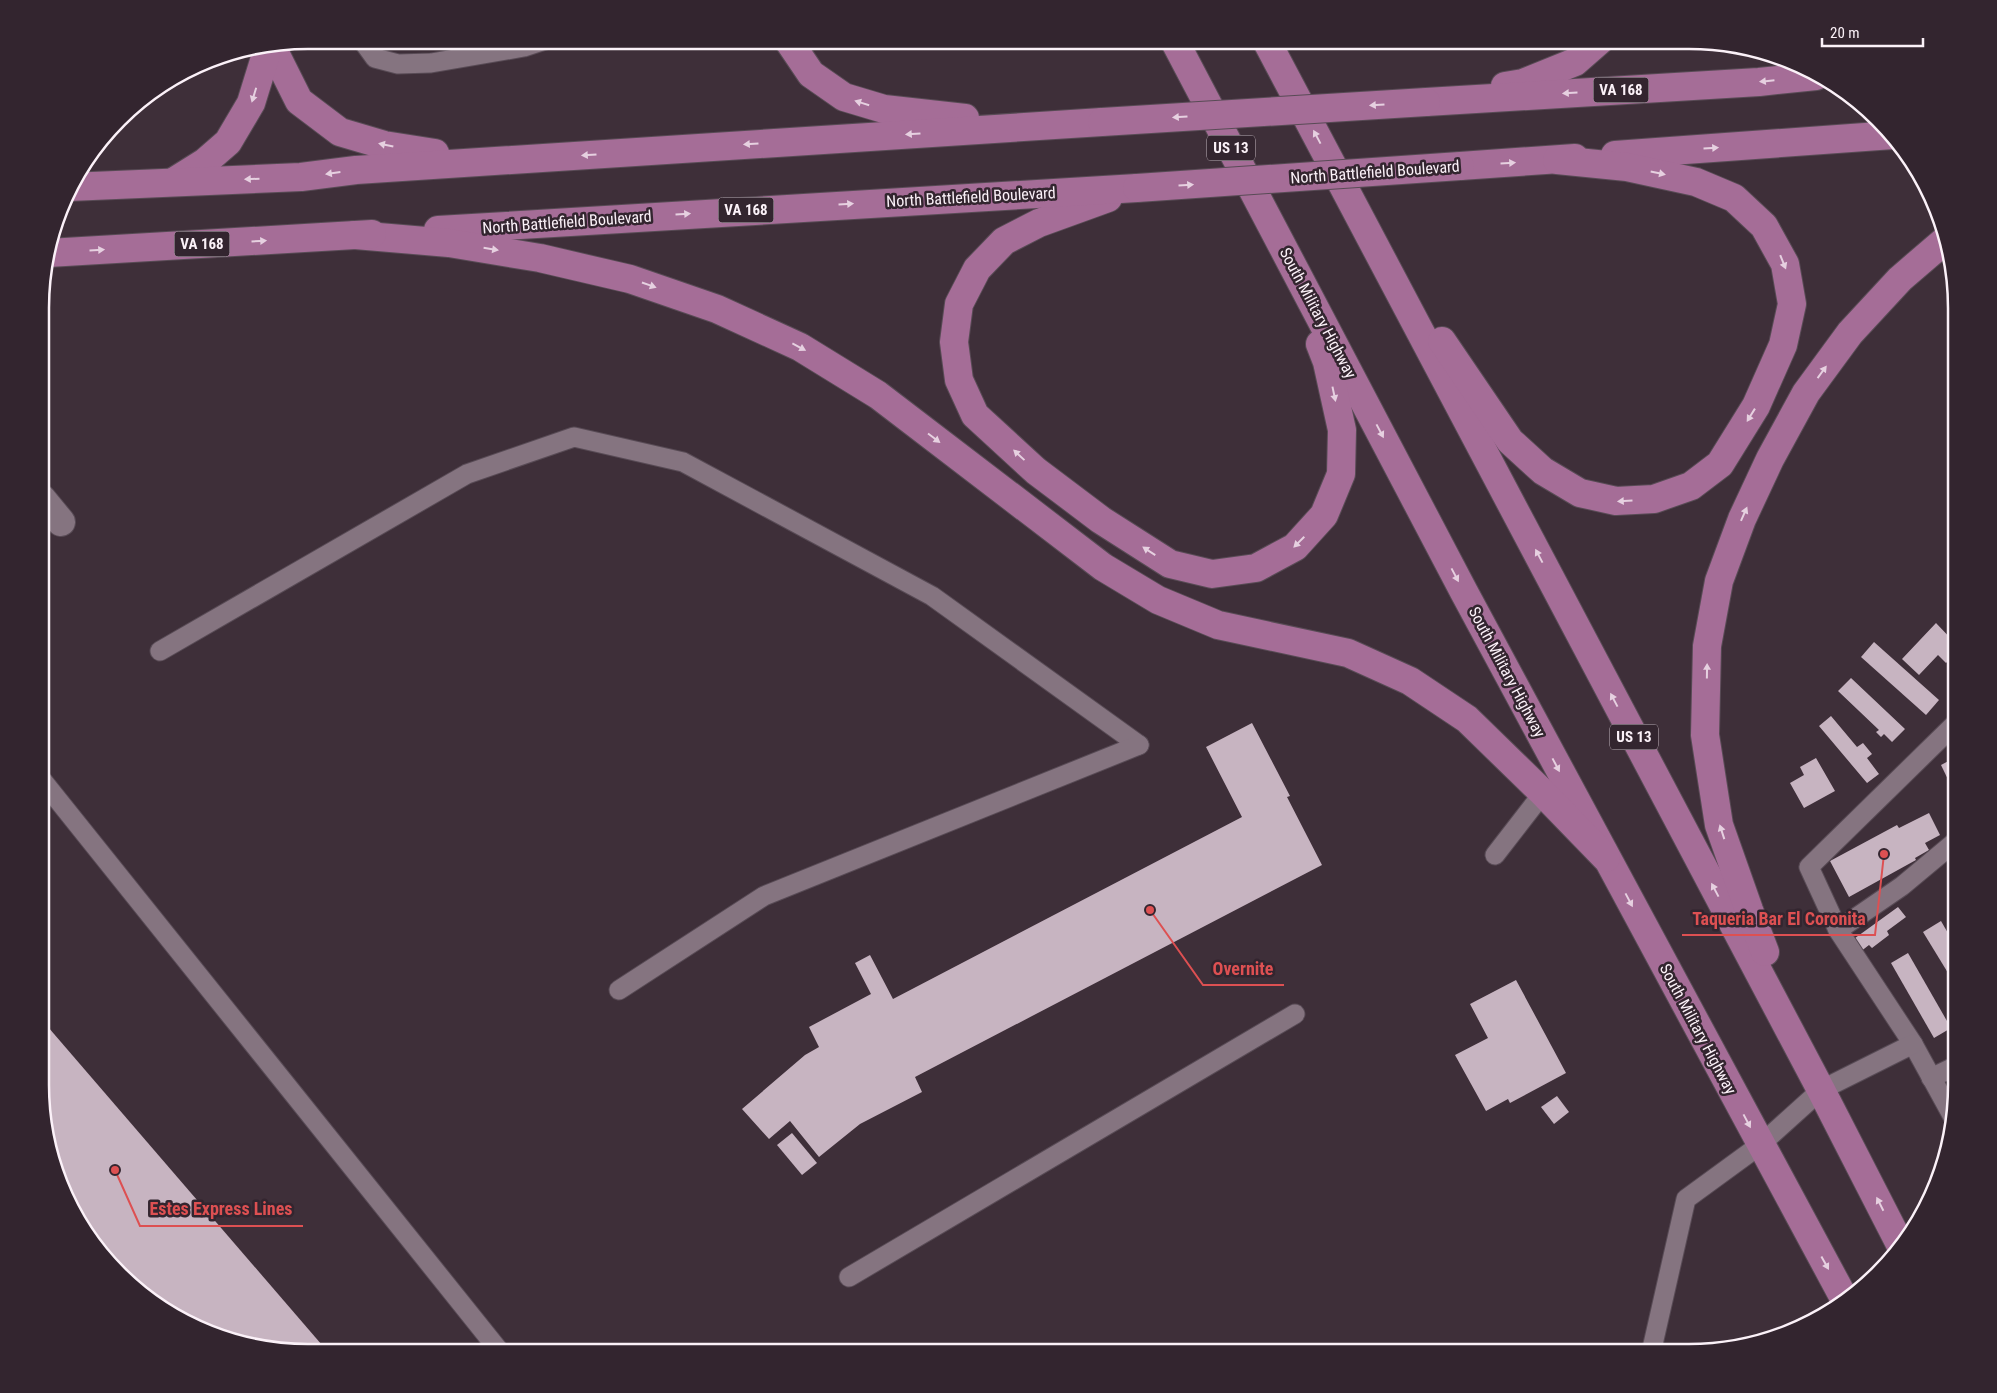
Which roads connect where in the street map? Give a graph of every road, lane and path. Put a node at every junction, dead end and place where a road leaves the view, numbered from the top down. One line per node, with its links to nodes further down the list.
1 (368, 49): 2 (lane)
2 (512, 49)
3 (794, 49): 11 (main road, one-way to 3)
4 (1178, 49): 19 (main road, South Military Highway / US 13)
5 (1271, 49): 18 (main road, US 13, one-way to 5)
6 (1589, 49): 10 (main road)
7 (274, 51): 14 (main road, one-way to 7)
8 (267, 52): 15 (main road, one-way to 15)
9 (1808, 77): 10 (main road, VA 168, one-way to 10)
10 (1426, 102): 11 (main road, VA 168, one-way to 11, bridge)
11 (1102, 122): 14 (main road, VA 168, one-way to 14)
12 (1883, 136): 13 (main road, North Battlefield Boulevard / VA 168, one-way to 12)
13 (1558, 160): 17 (main road, North Battlefield Boulevard / VA 168, one-way to 13, bridge); 18 (main road, one-way to 18)
14 (486, 162): 15 (main road, VA 168, one-way to 15)
15 (172, 183): 16 (main road, VA 168)
16 (78, 187)
17 (1137, 188): 19 (main road, one-way to 17); 20 (main road, North Battlefield Boulevard / VA 168, one-way to 17)
18 (1365, 227): 38 (main road, US 13, one-way to 18)
19 (1276, 233): 31 (main road, South Military Highway / US 13, one-way to 31)
20 (355, 235): 22 (main road, North Battlefield Boulevard / VA 168, one-way to 20); 28 (main road, one-way to 28)
21 (1940, 245): 38 (main road, one-way to 21)
22 (55, 253)
23 (49, 507): 24 (street)
24 (61, 522)
25 (160, 651): 33 (lane)
26 (1948, 731): 32 (lane)
27 (49, 789): 44 (lane)
28 (1543, 793): 30 (lane); 31 (main road)
29 (1948, 848): 32 (lane)
30 (1495, 855)
31 (1606, 858): 40 (main road, South Military Highway / US 13, one-way to 40)
32 (1838, 930): 35 (lane)
33 (619, 990)
34 (1295, 1014): 42 (lane)
35 (1912, 1044): 37 (lane); 38 (lane)
36 (1948, 1070): 37 (lane)
37 (1931, 1078): 39 (lane)
38 (1821, 1090): 40 (lane); 41 (main road, US 13, one-way to 38)
39 (1948, 1106)
40 (1760, 1145): 43 (main road, South Military Highway / US 13, one-way to 43); 45 (lane)
41 (1898, 1239)
42 (849, 1277)
43 (1842, 1295)
44 (495, 1344)
45 (1653, 1344)

